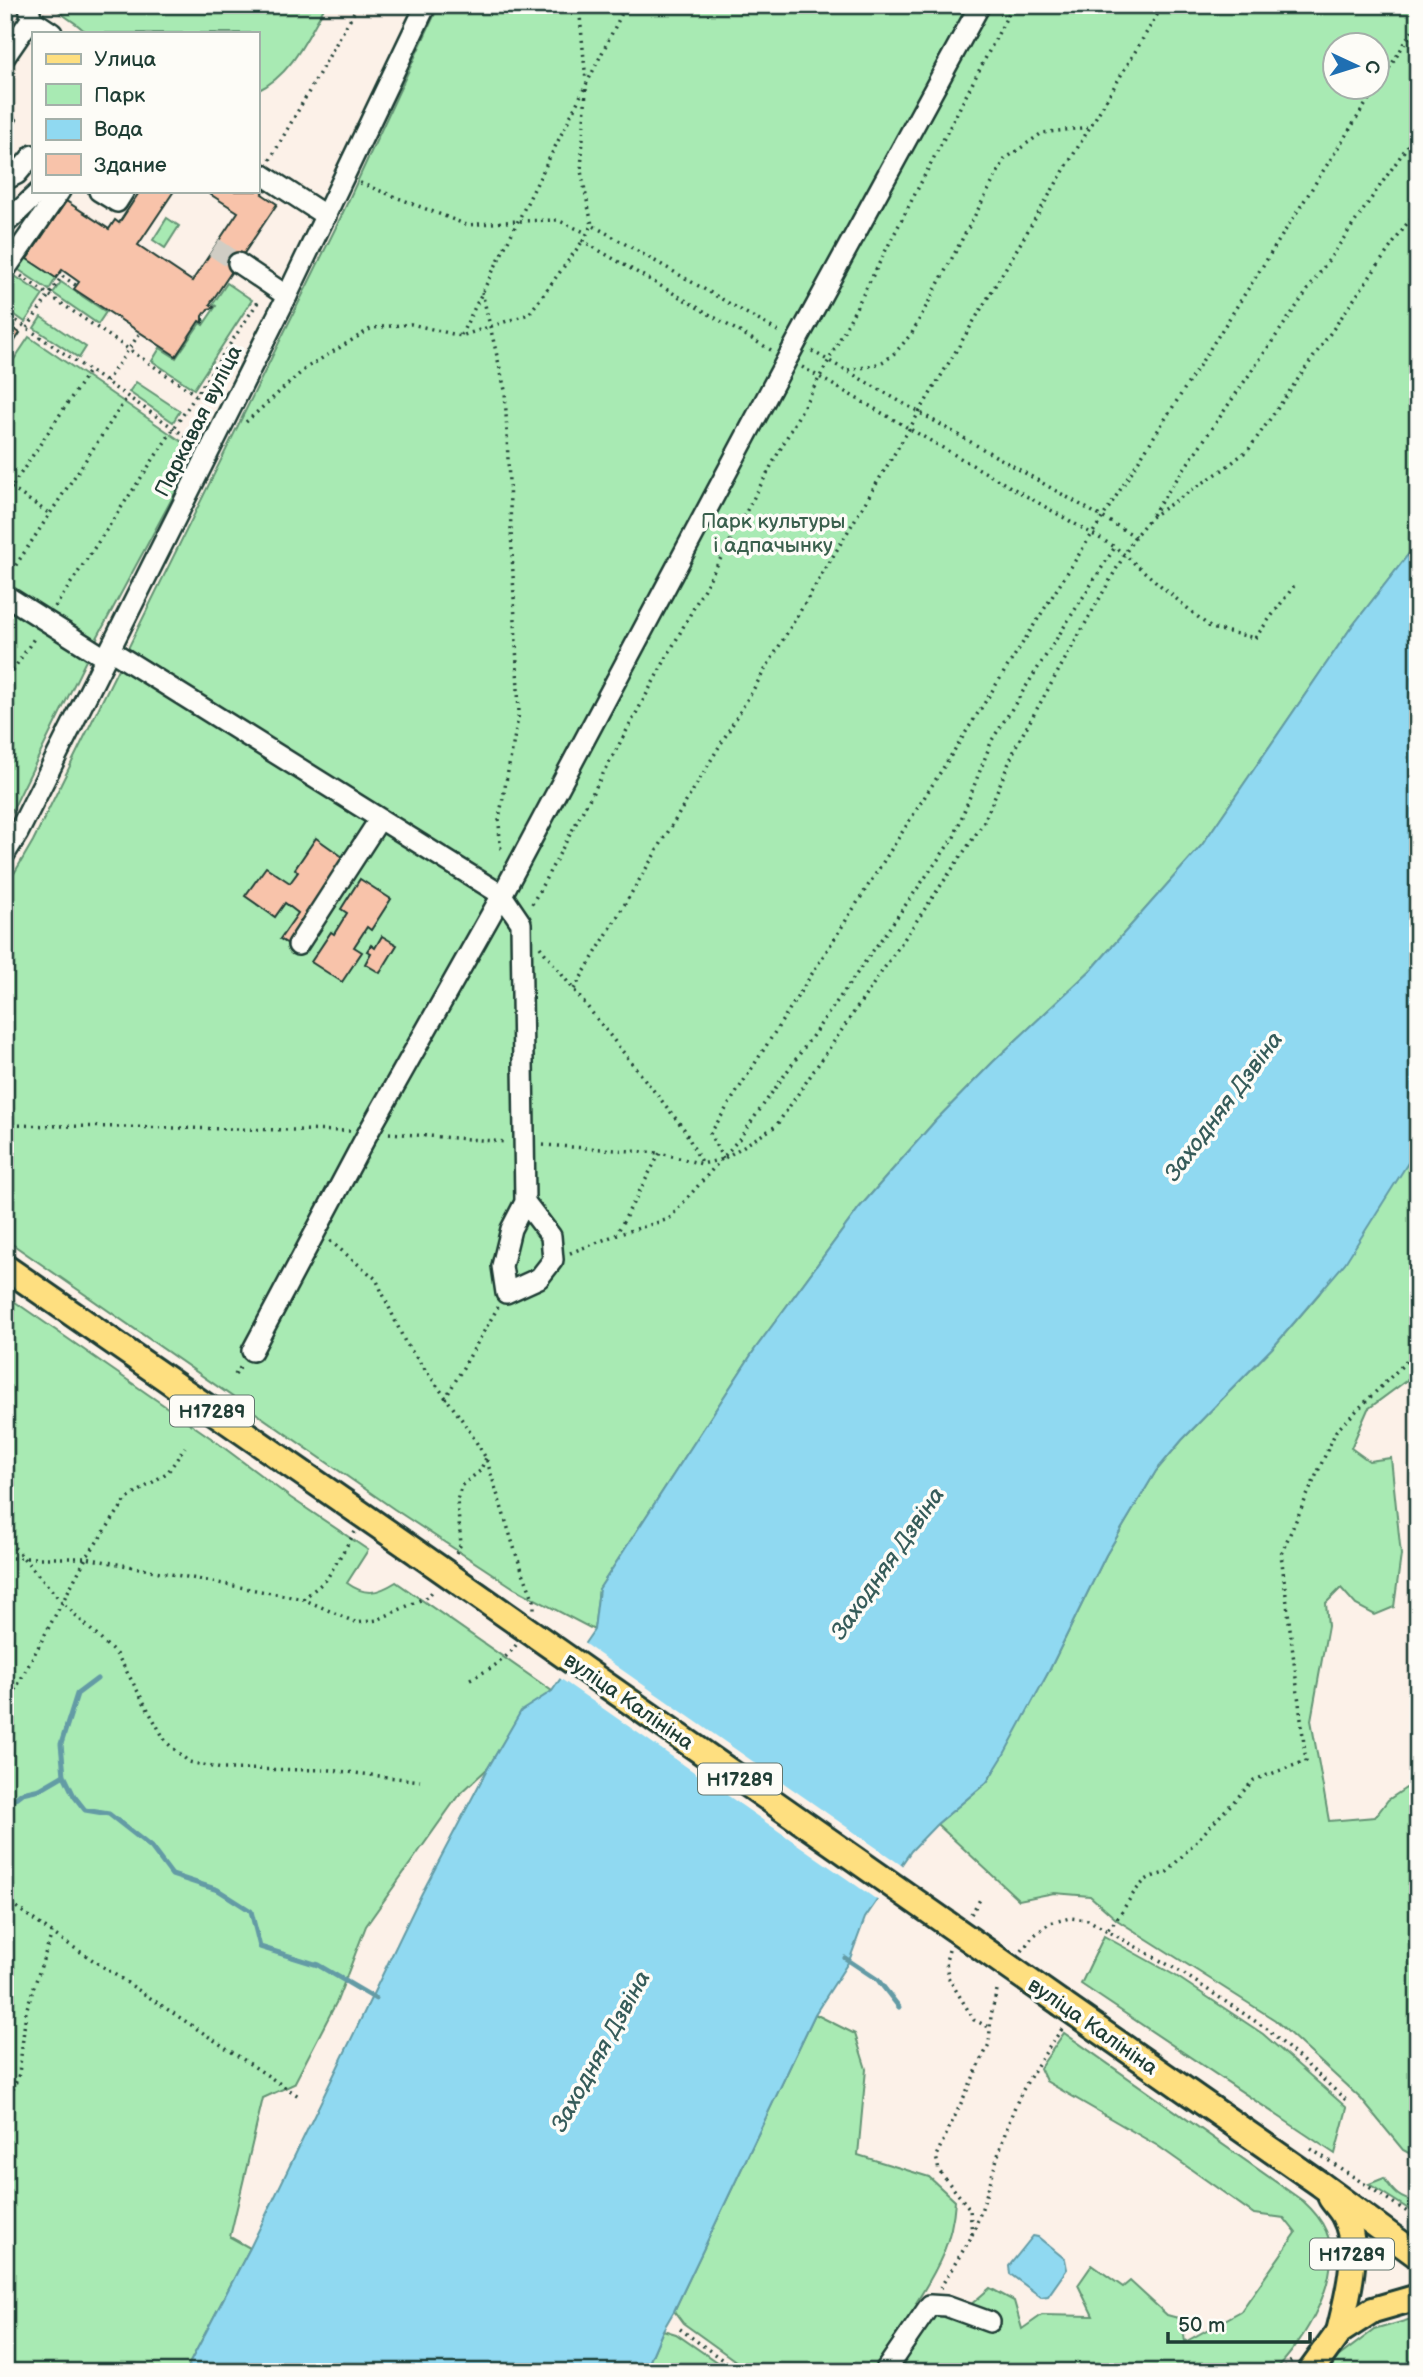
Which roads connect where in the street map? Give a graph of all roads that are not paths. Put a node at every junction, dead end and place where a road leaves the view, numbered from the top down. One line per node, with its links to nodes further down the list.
1 (426, 5): 13 (street, Паркавая вуліца)
2 (980, 5): 22 (street)
3 (30, 12): 4 (street); 5 (street)
4 (51, 32)
5 (5, 57)
6 (32, 156): 8 (street)
7 (260, 172): 13 (street)
8 (5, 180)
9 (39, 192): 14 (street)
10 (59, 192): 16 (street)
11 (101, 192): 12 (street)
12 (123, 192)
13 (326, 216): 17 (street, Паркавая вуліца)
14 (5, 224)
15 (238, 263): 17 (street)
16 (6, 268)
17 (287, 296): 19 (street, Паркавая вуліца)
18 (5, 595): 19 (street)
19 (107, 654): 20 (street); 21 (street, Паркавая вуліца)
20 (379, 820): 22 (street); 23 (street)
21 (5, 854)
22 (502, 895): 24 (street); 26 (street)
23 (298, 945)
24 (525, 1202): 24 (street)
25 (5, 1267): 27 (main road, вуліца Калініна / Н17289, bridge)
26 (252, 1352)
27 (1326, 2173): 28 (main road, вуліца Калініна / Н17289); 31 (main road, вуліца Калініна / Н17289)
28 (1418, 2256)
29 (1418, 2297): 31 (main road)
30 (990, 2322): 33 (street)
31 (1339, 2332): 32 (main road)
32 (1302, 2366)
33 (884, 2372)

